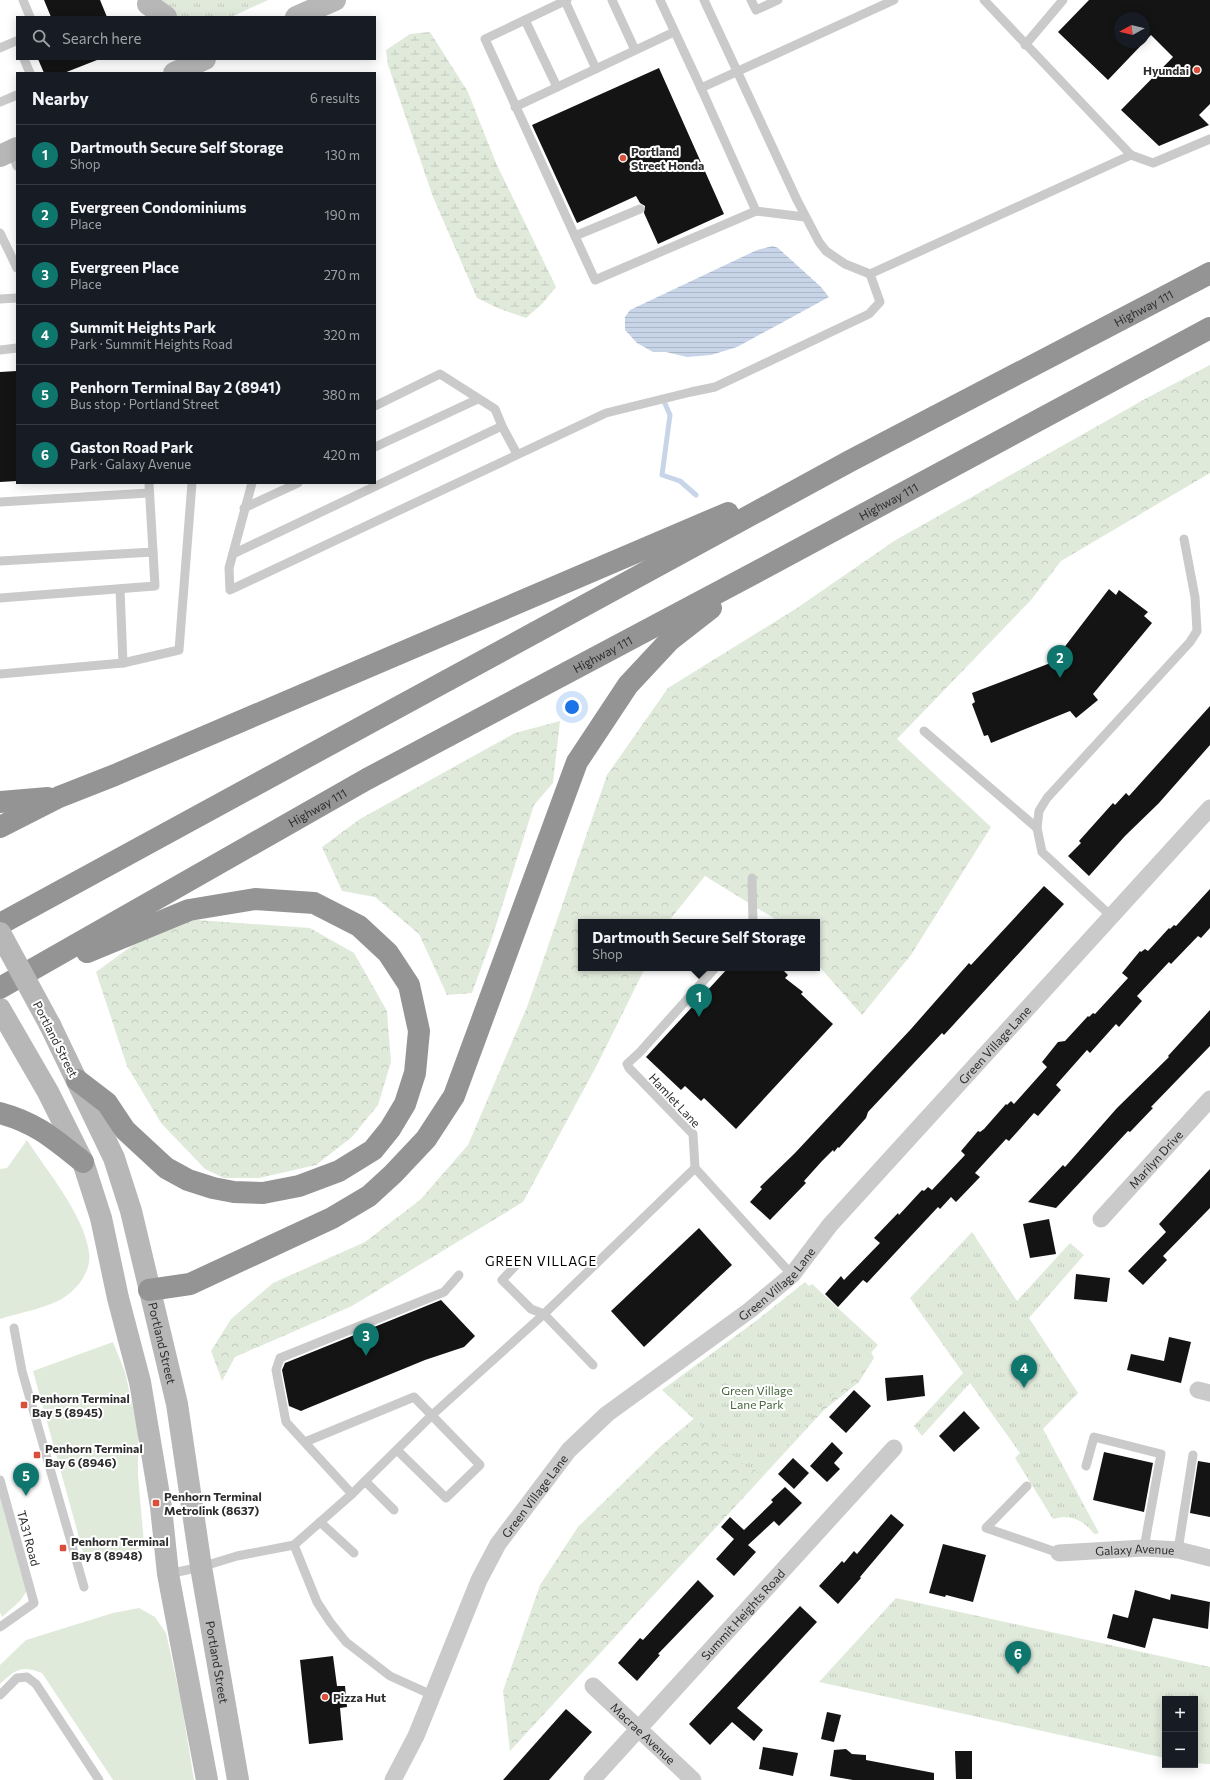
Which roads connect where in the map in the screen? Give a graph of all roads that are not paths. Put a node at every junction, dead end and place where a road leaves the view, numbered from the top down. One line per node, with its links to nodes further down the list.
1 (23, 0): 13 (lane)
2 (335, 0): 15 (main road)
3 (566, 0): 16 (lane); 25 (lane)
4 (612, 0): 21 (lane)
5 (660, 0): 17 (lane)
6 (704, 0): 26 (lane)
7 (751, 0): 8 (lane)
8 (778, 0)
9 (894, 0): 26 (lane)
10 (984, 0): 19 (lane)
11 (1063, 0): 19 (lane)
12 (149, 7): 14 (main road)
13 (30, 16)
14 (164, 16)
15 (298, 16)
16 (525, 20): 28 (lane); 32 (lane)
17 (674, 32): 21 (lane); 29 (lane)
18 (16, 41): 20 (lane)
19 (1025, 45): 34 (lane)
20 (0, 48)
21 (635, 50): 25 (lane)
22 (24, 60): 27 (lane)
23 (202, 60): 24 (main road)
24 (176, 68)
25 (596, 69): 28 (lane)
26 (737, 70): 29 (lane); 37 (lane)
27 (30, 72)
28 (557, 87): 32 (lane)
29 (701, 88): 36 (lane)
30 (16, 95): 31 (lane)
31 (0, 102)
32 (515, 106): 39 (lane)
33 (1210, 139): 34 (lane)
34 (1131, 155): 42 (lane)
35 (640, 209): 39 (lane)
36 (756, 211): 37 (lane); 39 (lane)
37 (805, 216): 42 (lane)
38 (0, 233): 40 (lane)
39 (575, 236)
40 (16, 266)
41 (1210, 273): 53 (highway, Highway 111)
42 (870, 274): 52 (lane)
43 (16, 298): 44 (lane)
44 (0, 299)
45 (1210, 328): 65 (highway, Highway 111)
46 (16, 348): 47 (lane)
47 (0, 350)
48 (478, 399): 49 (lane); 50 (lane); 51 (lane)
49 (376, 406)
50 (502, 426): 52 (lane); 63 (lane)
51 (376, 447)
52 (517, 454): 63 (lane)
53 (850, 461): 71 (highway); 79 (highway, Highway 111)
54 (149, 484): 58 (lane)
55 (192, 484): 68 (lane)
56 (252, 484): 60 (lane)
57 (296, 484): 60 (lane)
58 (149, 493): 59 (lane); 62 (lane)
59 (0, 502)
60 (244, 508): 63 (lane)
61 (1184, 539): 75 (lane)
62 (153, 552): 64 (lane); 66 (lane)
63 (233, 554)
64 (0, 560)
65 (762, 569): 82 (highway, Highway 111); 92 (highway)
66 (120, 589): 67 (lane); 68 (lane)
67 (0, 598)
68 (123, 663): 69 (lane)
69 (0, 674)
70 (924, 731): 75 (lane)
71 (59, 797): 72 (highway); 74 (highway)
72 (0, 802)
73 (1210, 808): 77 (street, Green Village Lane)
74 (0, 827)
75 (1037, 828): 77 (lane)
76 (752, 878): 78 (lane)
77 (1111, 916): 91 (street, Green Village Lane)
78 (753, 919)
79 (0, 924)
80 (0, 933): 83 (main road, Portland Street, bridge)
81 (712, 971): 87 (lane, Hamlet Lane)
82 (0, 995): 83 (highway); 86 (main road)
83 (78, 1080): 92 (main road, Portland Street)
84 (1210, 1100): 88 (street, Marilyn Drive)
85 (0, 1113): 86 (highway)
86 (83, 1162): 93 (main road)
87 (695, 1168): 91 (lane); 94 (lane)
88 (1101, 1219)
89 (517, 1264): 94 (lane)
90 (459, 1275): 98 (lane)
91 (792, 1275): 121 (street, Green Village Lane)
92 (149, 1290): 93 (main road); 115 (main road, Portland Street)
93 (118, 1298): 116 (main road)
94 (544, 1314): 96 (lane); 97 (lane)
95 (14, 1328): 117 (lane)
96 (593, 1365)
97 (431, 1416): 98 (lane); 100 (lane); 100 (lane)
98 (305, 1442): 106 (lane)
99 (894, 1448): 122 (street, Summit Heights Road)
100 (397, 1450): 104 (lane)
101 (1193, 1455): 111 (lane)
102 (1086, 1466): 110 (lane)
103 (0, 1480): 118 (lane, TA31 Road)
104 (365, 1481): 106 (lane); 107 (lane)
105 (1027, 1486): 113 (lane)
106 (352, 1494): 108 (lane)
107 (394, 1510)
108 (320, 1522): 109 (lane); 112 (lane)
109 (294, 1545): 115 (lane); 121 (lane)
110 (1144, 1548): 111 (street, Galaxy Avenue); 113 (street, Galaxy Avenue)
111 (1178, 1550): 114 (street, Galaxy Avenue)
112 (354, 1553)
113 (1059, 1553)
114 (1210, 1558)
115 (201, 1567): 116 (lane); 125 (main road, Portland Street)
116 (168, 1574): 124 (main road)
117 (84, 1587)
118 (0, 1627)
119 (593, 1686): 122 (street, Macrae Avenue)
120 (0, 1695): 123 (lane)
121 (432, 1695): 126 (street, Green Village Lane)
122 (639, 1729): 127 (street, Summit Heights Road); 128 (street, Macrae Avenue)
123 (99, 1780)
124 (208, 1780)
125 (238, 1780)
126 (393, 1780)
127 (592, 1780)
128 (693, 1780)

